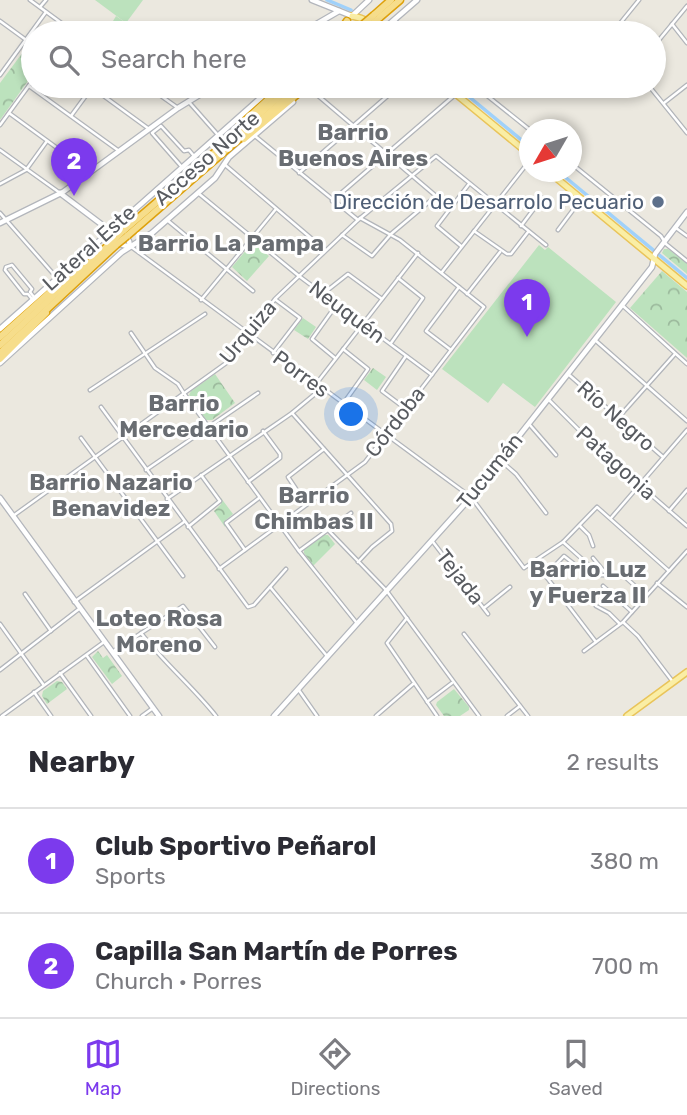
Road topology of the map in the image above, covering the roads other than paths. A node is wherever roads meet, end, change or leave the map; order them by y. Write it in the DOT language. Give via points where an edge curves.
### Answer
graph roads {
  1 [pos="30,0"];
  2 [pos="46,0"];
  3 [pos="312,0"];
  4 [pos="369,0"];
  5 [pos="391,0"];
  6 [pos="400,0"];
  7 [pos="417,0"];
  8 [pos="639,0"];
  9 [pos="687,6"];
  10 [pos="40,7"];
  11 [pos="339,11"];
  12 [pos="46,12"];
  13 [pos="376,16"];
  14 [pos="349,19"];
  15 [pos="394,20"];
  16 [pos="0,21"];
  17 [pos="39,21"];
  18 [pos="58,21"];
  19 [pos="322,21"];
  20 [pos="347,21"];
  21 [pos="353,21"];
  22 [pos="371,21"];
  23 [pos="622,21"];
  24 [pos="672,24"];
  25 [pos="666,31"];
  26 [pos="21,36"];
  27 [pos="687,43"];
  28 [pos="21,45"];
  29 [pos="0,75"];
  30 [pos="687,85"];
  31 [pos="21,97"];
  32 [pos="46,98"];
  33 [pos="84,98"];
  34 [pos="108,98"];
  35 [pos="164,98"];
  36 [pos="194,98"];
  37 [pos="260,98"];
  38 [pos="269,98"];
  39 [pos="278,98"];
  40 [pos="286,98"];
  41 [pos="294,98"];
  42 [pos="296,98"];
  43 [pos="323,98"];
  44 [pos="385,98"];
  45 [pos="451,98"];
  46 [pos="461,98"];
  47 [pos="490,98"];
  48 [pos="660,98"];
  49 [pos="188,102"];
  50 [pos="664,103"];
  51 [pos="178,108"];
  52 [pos="9,113"];
  53 [pos="71,116"];
  54 [pos="519,121"];
  55 [pos="0,125"];
  56 [pos="354,125"];
  57 [pos="149,128"];
  58 [pos="687,133"];
  59 [pos="218,135"];
  60 [pos="254,135"];
  61 [pos="47,141"];
  62 [pos="220,147"];
  63 [pos="519,148"];
  64 [pos="0,150"];
  65 [pos="119,151"];
  66 [pos="388,153"];
  67 [pos="194,156"];
  68 [pos="209,164"];
  69 [pos="224,164"];
  70 [pos="182,167"];
  71 [pos="27,169"];
  72 [pos="90,172"];
  73 [pos="519,172"];
  74 [pos="582,172"];
  75 [pos="299,173"];
  76 [pos="413,175"];
  77 [pos="562,182"];
  78 [pos="0,184"];
  79 [pos="469,184"];
  80 [pos="60,193"];
  81 [pos="198,193"];
  82 [pos="542,198"];
  83 [pos="582,198"];
  84 [pos="332,201"];
  85 [pos="494,205"];
  86 [pos="276,209"];
  87 [pos="687,212"];
  88 [pos="0,214"];
  89 [pos="359,219"];
  90 [pos="167,220"];
  91 [pos="3,221"];
  92 [pos="521,226"];
  93 [pos="674,226"];
  94 [pos="109,230"];
  95 [pos="558,230"];
  96 [pos="474,231"];
  97 [pos="528,232"];
  98 [pos="125,234"];
  99 [pos="342,235"];
  100 [pos="390,235"];
  101 [pos="687,236"];
  102 [pos="252,238"];
  103 [pos="664,241"];
  104 [pos="114,244"];
  105 [pos="545,245"];
  106 [pos="130,246"];
  107 [pos="461,247"];
  108 [pos="326,250"];
  109 [pos="501,251"];
  110 [pos="418,253"];
  111 [pos="655,254"];
  112 [pos="92,260"];
  113 [pos="687,261"];
  114 [pos="226,269"];
  115 [pos="442,272"];
  116 [pos="82,276"];
  117 [pos="299,276"];
  118 [pos="57,278"];
  119 [pos="398,278"];
  120 [pos="687,286"];
  121 [pos="459,287"];
  122 [pos="253,291"];
  123 [pos="467,293"];
  124 [pos="324,294"];
  125 [pos="33,298"];
  126 [pos="275,299"];
  127 [pos="382,299"];
  128 [pos="201,300"];
  129 [pos="337,304"];
  130 [pos="622,306"];
  131 [pos="205,314"];
  132 [pos="363,323"];
  133 [pos="0,329"];
  134 [pos="131,333"];
  135 [pos="247,334"];
  136 [pos="0,337"];
  137 [pos="595,340"];
  138 [pos="390,344"];
  139 [pos="0,345"];
  140 [pos="343,349"];
  141 [pos="452,350"];
  142 [pos="0,353"];
  143 [pos="273,353"];
  144 [pos="145,354"];
  145 [pos="675,354"];
  146 [pos="406,356"];
  147 [pos="336,358"];
  148 [pos="0,361"];
  149 [pos="687,364"];
  150 [pos="568,374"];
  151 [pos="432,375"];
  152 [pos="316,384"];
  153 [pos="647,386"];
  154 [pos="321,388"];
  155 [pos="90,390"];
  156 [pos="183,392"];
  157 [pos="258,393"];
  158 [pos="548,399"];
  159 [pos="343,404"];
  160 [pos="101,407"];
  161 [pos="406,409"];
  162 [pos="292,413"];
  163 [pos="618,418"];
  164 [pos="687,421"];
  165 [pos="528,424"];
  166 [pos="208,426"];
  167 [pos="687,430"];
  168 [pos="263,431"];
  169 [pos="121,436"];
  170 [pos="386,436"];
  171 [pos="81,438"];
  172 [pos="324,449"];
  173 [pos="229,455"];
  174 [pos="556,455"];
  175 [pos="94,457"];
  176 [pos="663,457"];
  177 [pos="500,460"];
  178 [pos="146,470"];
  179 [pos="201,474"];
  180 [pos="347,475"];
  181 [pos="248,482"];
  182 [pos="639,485"];
  183 [pos="687,490"];
  184 [pos="471,497"];
  185 [pos="0,498"];
  186 [pos="260,498"];
  187 [pos="167,499"];
  188 [pos="306,504"];
  189 [pos="669,510"];
  190 [pos="351,513"];
  191 [pos="546,513"];
  192 [pos="13,516"];
  193 [pos="611,518"];
  194 [pos="184,522"];
  195 [pos="279,524"];
  196 [pos="580,526"];
  197 [pos="687,526"];
  198 [pos="188,527"];
  199 [pos="327,529"];
  200 [pos="432,540"];
  201 [pos="158,542"];
  202 [pos="563,542"];
  203 [pos="593,546"];
  204 [pos="245,550"];
  205 [pos="299,551"];
  206 [pos="687,551"];
  207 [pos="593,558"];
  208 [pos="358,562"];
  209 [pos="535,562"];
  210 [pos="219,569"];
  211 [pos="286,569"];
  212 [pos="669,571"];
  213 [pos="588,575"];
  214 [pos="183,576"];
  215 [pos="545,576"];
  216 [pos="608,576"];
  217 [pos="657,583"];
  218 [pos="603,586"];
  219 [pos="270,587"];
  220 [pos="510,587"];
  221 [pos="386,590"];
  222 [pos="24,594"];
  223 [pos="646,596"];
  224 [pos="74,602"];
  225 [pos="596,606"];
  226 [pos="687,607"];
  227 [pos="484,608"];
  228 [pos="79,609"];
  229 [pos="632,612"];
  230 [pos="488,614"];
  231 [pos="407,618"];
  232 [pos="623,622"];
  233 [pos="356,623"];
  234 [pos="0,624"];
  235 [pos="618,624"];
  236 [pos="51,631"];
  237 [pos="141,634"];
  238 [pos="464,634"];
  239 [pos="104,642"];
  240 [pos="596,642"];
  241 [pos="215,647"];
  242 [pos="584,651"];
  243 [pos="112,652"];
  244 [pos="21,654"];
  245 [pos="86,655"];
  246 [pos="327,656"];
  247 [pos="0,670"];
  248 [pos="687,672"];
  249 [pos="60,673"];
  250 [pos="453,682"];
  251 [pos="673,682"];
  252 [pos="413,684"];
  253 [pos="44,685"];
  254 [pos="298,689"];
  255 [pos="34,692"];
  256 [pos="427,702"];
  257 [pos="520,706"];
  258 [pos="153,708"];
  259 [pos="8,711"];
  260 [pos="475,711"];
  261 [pos="2,716"];
  262 [pos="12,716"];
  263 [pos="51,716"];
  264 [pos="91,716"];
  265 [pos="130,716"];
  266 [pos="142,716"];
  267 [pos="159,716"];
  268 [pos="216,716"];
  269 [pos="274,716"];
  270 [pos="317,716"];
  271 [pos="376,716"];
  272 [pos="437,716"];
  273 [pos="468,716"];
  274 [pos="479,716"];
  275 [pos="507,716"];
  276 [pos="528,716"];
  277 [pos="628,716"];
  1 -- 10 [label="street"];
  2 -- 10 [label="street"];
  3 -- 11 [label="street"];
  4 -- 14 [label="street"];
  5 -- 13 [label="highway"];
  6 -- 13 [label="highway"];
  7 -- 15 [label="street"];
  8 -- 23 [label="street"];
  9 -- 24 [label="street"];
  10 -- 12 [label="street"];
  11 -- 14 [label="street"];
  11 -- 19 [label="street"];
  12 -- 17 [label="street"];
  12 -- 18 [label="street"];
  13 -- 22 [label="highway, bridge"];
  14 -- 20 [label="street"];
  14 -- 21 [label="main road"];
  16 -- 26 [label="street"];
  24 -- 25 [label="street"];
  24 -- 27 [label="street"];
  28 -- 29 [label="street"];
  30 -- 50 [label="street"];
  31 -- 52 [label="street"];
  32 -- 53 [label="street"];
  33 -- 53 [label="street"];
  34 -- 57 [label="street"];
  35 -- 51 [label="street"];
  36 -- 49 [label="street"];
  37 -- 59 [label="street, Lateral Este"];
  38 -- 62 [label="highway"];
  39 -- 62 [label="highway, Acceso Norte"];
  40 -- 68 [label="highway, Acceso Norte"];
  41 -- 68 [label="highway"];
  42 -- 60 [label="street"];
  43 -- 56 [label="street"];
  44 -- 56 [label="street"];
  45 -- 66 [label="street"];
  46 -- 63 [label="main road"];
  47 -- 54 [label="street"];
  48 -- 50 [label="street"];
  49 -- 51 [label="street"];
  49 -- 59 [label="street"];
  50 -- 58 [label="street"];
  51 -- 57 [label="street"];
  52 -- 55 [label="street"];
  52 -- 61 [label="street"];
  53 -- 65 [label="street"];
  56 -- 66 [label="street"];
  56 -- 75 [label="street"];
  57 -- 65 [label="street"];
  59 -- 67 [label="street, Lateral Este"];
  60 -- 69 [label="street"];
  60 -- 75 [label="street"];
  61 -- 71 [label="street"];
  61 -- 72 [label="street"];
  62 -- 98 [label="highway, Acceso Norte"];
  64 -- 71 [label="street, Porres"];
  65 -- 72 [label="street"];
  66 -- 76 [label="street"];
  66 -- 84 [label="street"];
  67 -- 70 [label="street, Lateral Este"];
  67 -- 70 [label="street" via="161,126 152,134"];
  68 -- 98 [label="highway, Acceso Norte"];
  69 -- 81 [label="street"];
  69 -- 86 [label="street"];
  70 -- 94 [label="street, Lateral Este"];
  71 -- 78 [label="street"];
  71 -- 80 [label="street, Porres"];
  72 -- 80 [label="street"];
  73 -- 85 [label="street"];
  74 -- 103 [label="street"];
  75 -- 84 [label="street"];
  76 -- 79 [label="street, Urquiza" via="436,156"];
  76 -- 89 [label="street, Urquiza"];
  76 -- 100 [label="street" via="436,196"];
  77 -- 83 [label="main road"];
  79 -- 85 [label="street"];
  79 -- 107 [label="street" via="437,226"];
  80 -- 91 [label="street"];
  80 -- 94 [label="street, Porres"];
  81 -- 90 [label="street"];
  81 -- 102 [label="street, Neuquén"];
  82 -- 92 [label="street"];
  83 -- 95 [label="street"];
  83 -- 111 [label="main road"];
  84 -- 89 [label="street"];
  85 -- 92 [label="street"];
  85 -- 96 [label="street"];
  86 -- 102 [label="street"];
  86 -- 108 [label="street"];
  87 -- 93 [label="street, Tucumán"];
  88 -- 91 [label="street"];
  89 -- 99 [label="street, Urquiza"];
  89 -- 100 [label="street"];
  90 -- 106 [label="street"];
  90 -- 114 [label="street"];
  91 -- 118 [label="street"];
  92 -- 97 [label="street"];
  93 -- 101 [label="street"];
  93 -- 103 [label="street, Tucumán"];
  94 -- 106 [label="street, Porres" via="123,246"];
  94 -- 118 [label="street, Lateral Este"];
  96 -- 107 [label="street"];
  96 -- 109 [label="street"];
  97 -- 105 [label="street"];
  97 -- 109 [label="street" via="511,254"];
  98 -- 104 [label="highway, Acceso Norte, bridge"];
  99 -- 100 [label="street" via="372,256"];
  99 -- 108 [label="street, Urquiza"];
  100 -- 110 [label="street"];
  102 -- 114 [label="street"];
  102 -- 117 [label="street, Neuquén"];
  103 -- 111 [label="street, Tucumán"];
  103 -- 113 [label="street"];
  104 -- 112 [label="highway, Acceso Norte"];
  104 -- 116 [label="highway, Acceso Norte"];
  106 -- 128 [label="street, Porres"];
  106 -- 148 [label="street"];
  107 -- 115 [label="street"];
  108 -- 117 [label="street, Urquiza"];
  109 -- 123 [label="street"];
  110 -- 115 [label="street"];
  110 -- 119 [label="street"];
  111 -- 120 [label="main road"];
  111 -- 130 [label="street, Tucumán" via="652,267"];
  112 -- 136 [label="highway"];
  112 -- 139 [label="highway, Acceso Norte"];
  114 -- 122 [label="street"];
  114 -- 128 [label="street"];
  115 -- 121 [label="street"];
  116 -- 142 [label="highway, Acceso Norte"];
  116 -- 148 [label="highway"];
  117 -- 124 [label="street, Neuquén"];
  117 -- 126 [label="street, Urquiza"];
  118 -- 125 [label="street, Lateral Este"];
  119 -- 127 [label="street"];
  119 -- 138 [label="street" via="423,298"];
  121 -- 123 [label="street"];
  121 -- 141 [label="street" via="426,331"];
  123 -- 141 [label="street, Córdoba" via="484,307"];
  124 -- 127 [label="street" via="348,274"];
  124 -- 129 [label="street, Neuquén"];
  125 -- 125 [label="street" via="32,289 12,265 6,267 24,294"];
  125 -- 133 [label="street, Lateral Este"];
  126 -- 135 [label="street, Urquiza"];
  126 -- 143 [label="street" via="300,318"];
  127 -- 132 [label="street"];
  128 -- 135 [label="street, Porres"];
  129 -- 132 [label="street, Neuquén"];
  129 -- 147 [label="street" via="312,340"];
  130 -- 137 [label="street, Tucumán"];
  130 -- 145 [label="street"];
  131 -- 144 [label="street"];
  132 -- 138 [label="street, Neuquén"];
  132 -- 140 [label="street"];
  134 -- 144 [label="street"];
  135 -- 143 [label="street, Porres"];
  135 -- 156 [label="street, Urquiza" via="229,361"];
  137 -- 150 [label="street, Tucumán"];
  137 -- 153 [label="street"];
  138 -- 146 [label="street, Neuquén"];
  140 -- 147 [label="street"];
  140 -- 159 [label="street" via="368,369"];
  141 -- 151 [label="street, Córdoba"];
  143 -- 152 [label="street, Porres"];
  144 -- 155 [label="street"];
  144 -- 156 [label="street"];
  145 -- 149 [label="street"];
  145 -- 153 [label="street"];
  146 -- 151 [label="street, Neuquén"];
  146 -- 161 [label="street" via="382,391"];
  147 -- 152 [label="street"];
  150 -- 158 [label="street, Tucumán"];
  150 -- 163 [label="street, Río Negro"];
  151 -- 161 [label="street, Córdoba"];
  152 -- 154 [label="street, Porres"];
  153 -- 163 [label="street"];
  153 -- 164 [label="street"];
  154 -- 159 [label="street, Porres"];
  154 -- 162 [label="street"];
  156 -- 166 [label="street"];
  156 -- 169 [label="street, Urquiza"];
  157 -- 166 [label="street"];
  158 -- 165 [label="street, Tucumán"];
  158 -- 182 [label="street, Patagonia"];
  159 -- 170 [label="street, Porres"];
  160 -- 169 [label="street"];
  161 -- 170 [label="street, Córdoba"];
  162 -- 168 [label="street"];
  162 -- 172 [label="street"];
  163 -- 176 [label="street, Río Negro"];
  165 -- 174 [label="street"];
  165 -- 177 [label="street, Tucumán"];
  166 -- 173 [label="street"];
  166 -- 178 [label="street"];
  167 -- 176 [label="street"];
  168 -- 173 [label="street"];
  168 -- 181 [label="street" via="280,458"];
  169 -- 175 [label="street, Urquiza"];
  169 -- 178 [label="street"];
  170 -- 180 [label="street, Córdoba" via="365,462"];
  170 -- 184 [label="street, Porres"];
  171 -- 175 [label="street"];
  172 -- 180 [label="street"];
  172 -- 188 [label="street" via="288,477"];
  173 -- 179 [label="street"];
  173 -- 181 [label="street"];
  175 -- 192 [label="street, Urquiza"];
  175 -- 201 [label="street"];
  176 -- 182 [label="street"];
  177 -- 184 [label="street, Tucumán"];
  177 -- 191 [label="street"];
  178 -- 187 [label="street"];
  179 -- 187 [label="street"];
  179 -- 198 [label="street" via="220,501"];
  180 -- 188 [label="street, Córdoba"];
  180 -- 208 [label="street" via="392,527"];
  181 -- 186 [label="street"];
  182 -- 189 [label="street, Patagonia"];
  182 -- 193 [label="street"];
  183 -- 189 [label="street"];
  184 -- 200 [label="street, Tucumán"];
  184 -- 209 [label="street, Porres" via="524,568"];
  185 -- 192 [label="street"];
  186 -- 195 [label="street"];
  186 -- 204 [label="street" via="226,523"];
  187 -- 194 [label="street"];
  188 -- 195 [label="street, Córdoba"];
  189 -- 197 [label="street, Patagonia"];
  190 -- 199 [label="street"];
  192 -- 224 [label="street"];
  193 -- 196 [label="street" via="597,507"];
  193 -- 212 [label="street"];
  194 -- 198 [label="street"];
  194 -- 201 [label="street"];
  195 -- 204 [label="street, Córdoba"];
  195 -- 205 [label="street"];
  196 -- 202 [label="street"];
  196 -- 203 [label="street"];
  198 -- 210 [label="street"];
  199 -- 205 [label="street"];
  199 -- 208 [label="street"];
  200 -- 221 [label="street, Tucumán"];
  200 -- 227 [label="street, Tejada"];
  201 -- 214 [label="street"];
  201 -- 224 [label="street"];
  202 -- 209 [label="street"];
  202 -- 216 [label="street" via="596,572"];
  204 -- 210 [label="street, Córdoba"];
  205 -- 233 [label="street"];
  206 -- 212 [label="street"];
  207 -- 216 [label="street"];
  208 -- 221 [label="street"];
  209 -- 215 [label="street"];
  210 -- 219 [label="street" via="250,608"];
  211 -- 219 [label="street"];
  212 -- 217 [label="street"];
  213 -- 215 [label="street" via="564,556"];
  215 -- 240 [label="street"];
  216 -- 223 [label="street" via="624,576"];
  217 -- 223 [label="street"];
  217 -- 226 [label="street"];
  218 -- 229 [label="street"];
  219 -- 246 [label="street"];
  220 -- 227 [label="street"];
  221 -- 231 [label="street"];
  221 -- 233 [label="street, Tucumán"];
  222 -- 236 [label="street"];
  223 -- 229 [label="street"];
  224 -- 228 [label="street"];
  225 -- 235 [label="street"];
  227 -- 230 [label="street, Tejada"];
  228 -- 236 [label="street"];
  228 -- 239 [label="street"];
  229 -- 232 [label="street"];
  231 -- 250 [label="street"];
  231 -- 252 [label="street" via="387,643"];
  232 -- 235 [label="street"];
  232 -- 251 [label="street"];
  233 -- 246 [label="street, Tucumán"];
  234 -- 244 [label="street"];
  235 -- 240 [label="street"];
  236 -- 244 [label="street"];
  237 -- 241 [label="street" via="183,606"];
  237 -- 243 [label="street"];
  237 -- 268 [label="street"];
  238 -- 257 [label="street"];
  239 -- 243 [label="street"];
  239 -- 245 [label="street"];
  240 -- 242 [label="street"];
  243 -- 258 [label="street"];
  244 -- 247 [label="street"];
  244 -- 253 [label="street"];
  245 -- 249 [label="street"];
  245 -- 265 [label="street"];
  246 -- 254 [label="street, Tucumán"];
  248 -- 251 [label="main road"];
  249 -- 253 [label="street"];
  249 -- 264 [label="street"];
  250 -- 256 [label="street"];
  250 -- 260 [label="street"];
  251 -- 277 [label="main road"];
  252 -- 256 [label="street"];
  252 -- 271 [label="street"];
  253 -- 255 [label="street"];
  254 -- 269 [label="street, Tucumán"];
  254 -- 270 [label="street"];
  255 -- 259 [label="street"];
  255 -- 263 [label="street"];
  256 -- 272 [label="street"];
  257 -- 275 [label="street"];
  257 -- 276 [label="street"];
  258 -- 266 [label="street"];
  258 -- 267 [label="street"];
  259 -- 261 [label="street"];
  259 -- 262 [label="street"];
  260 -- 273 [label="street"];
  260 -- 274 [label="street"];
}
